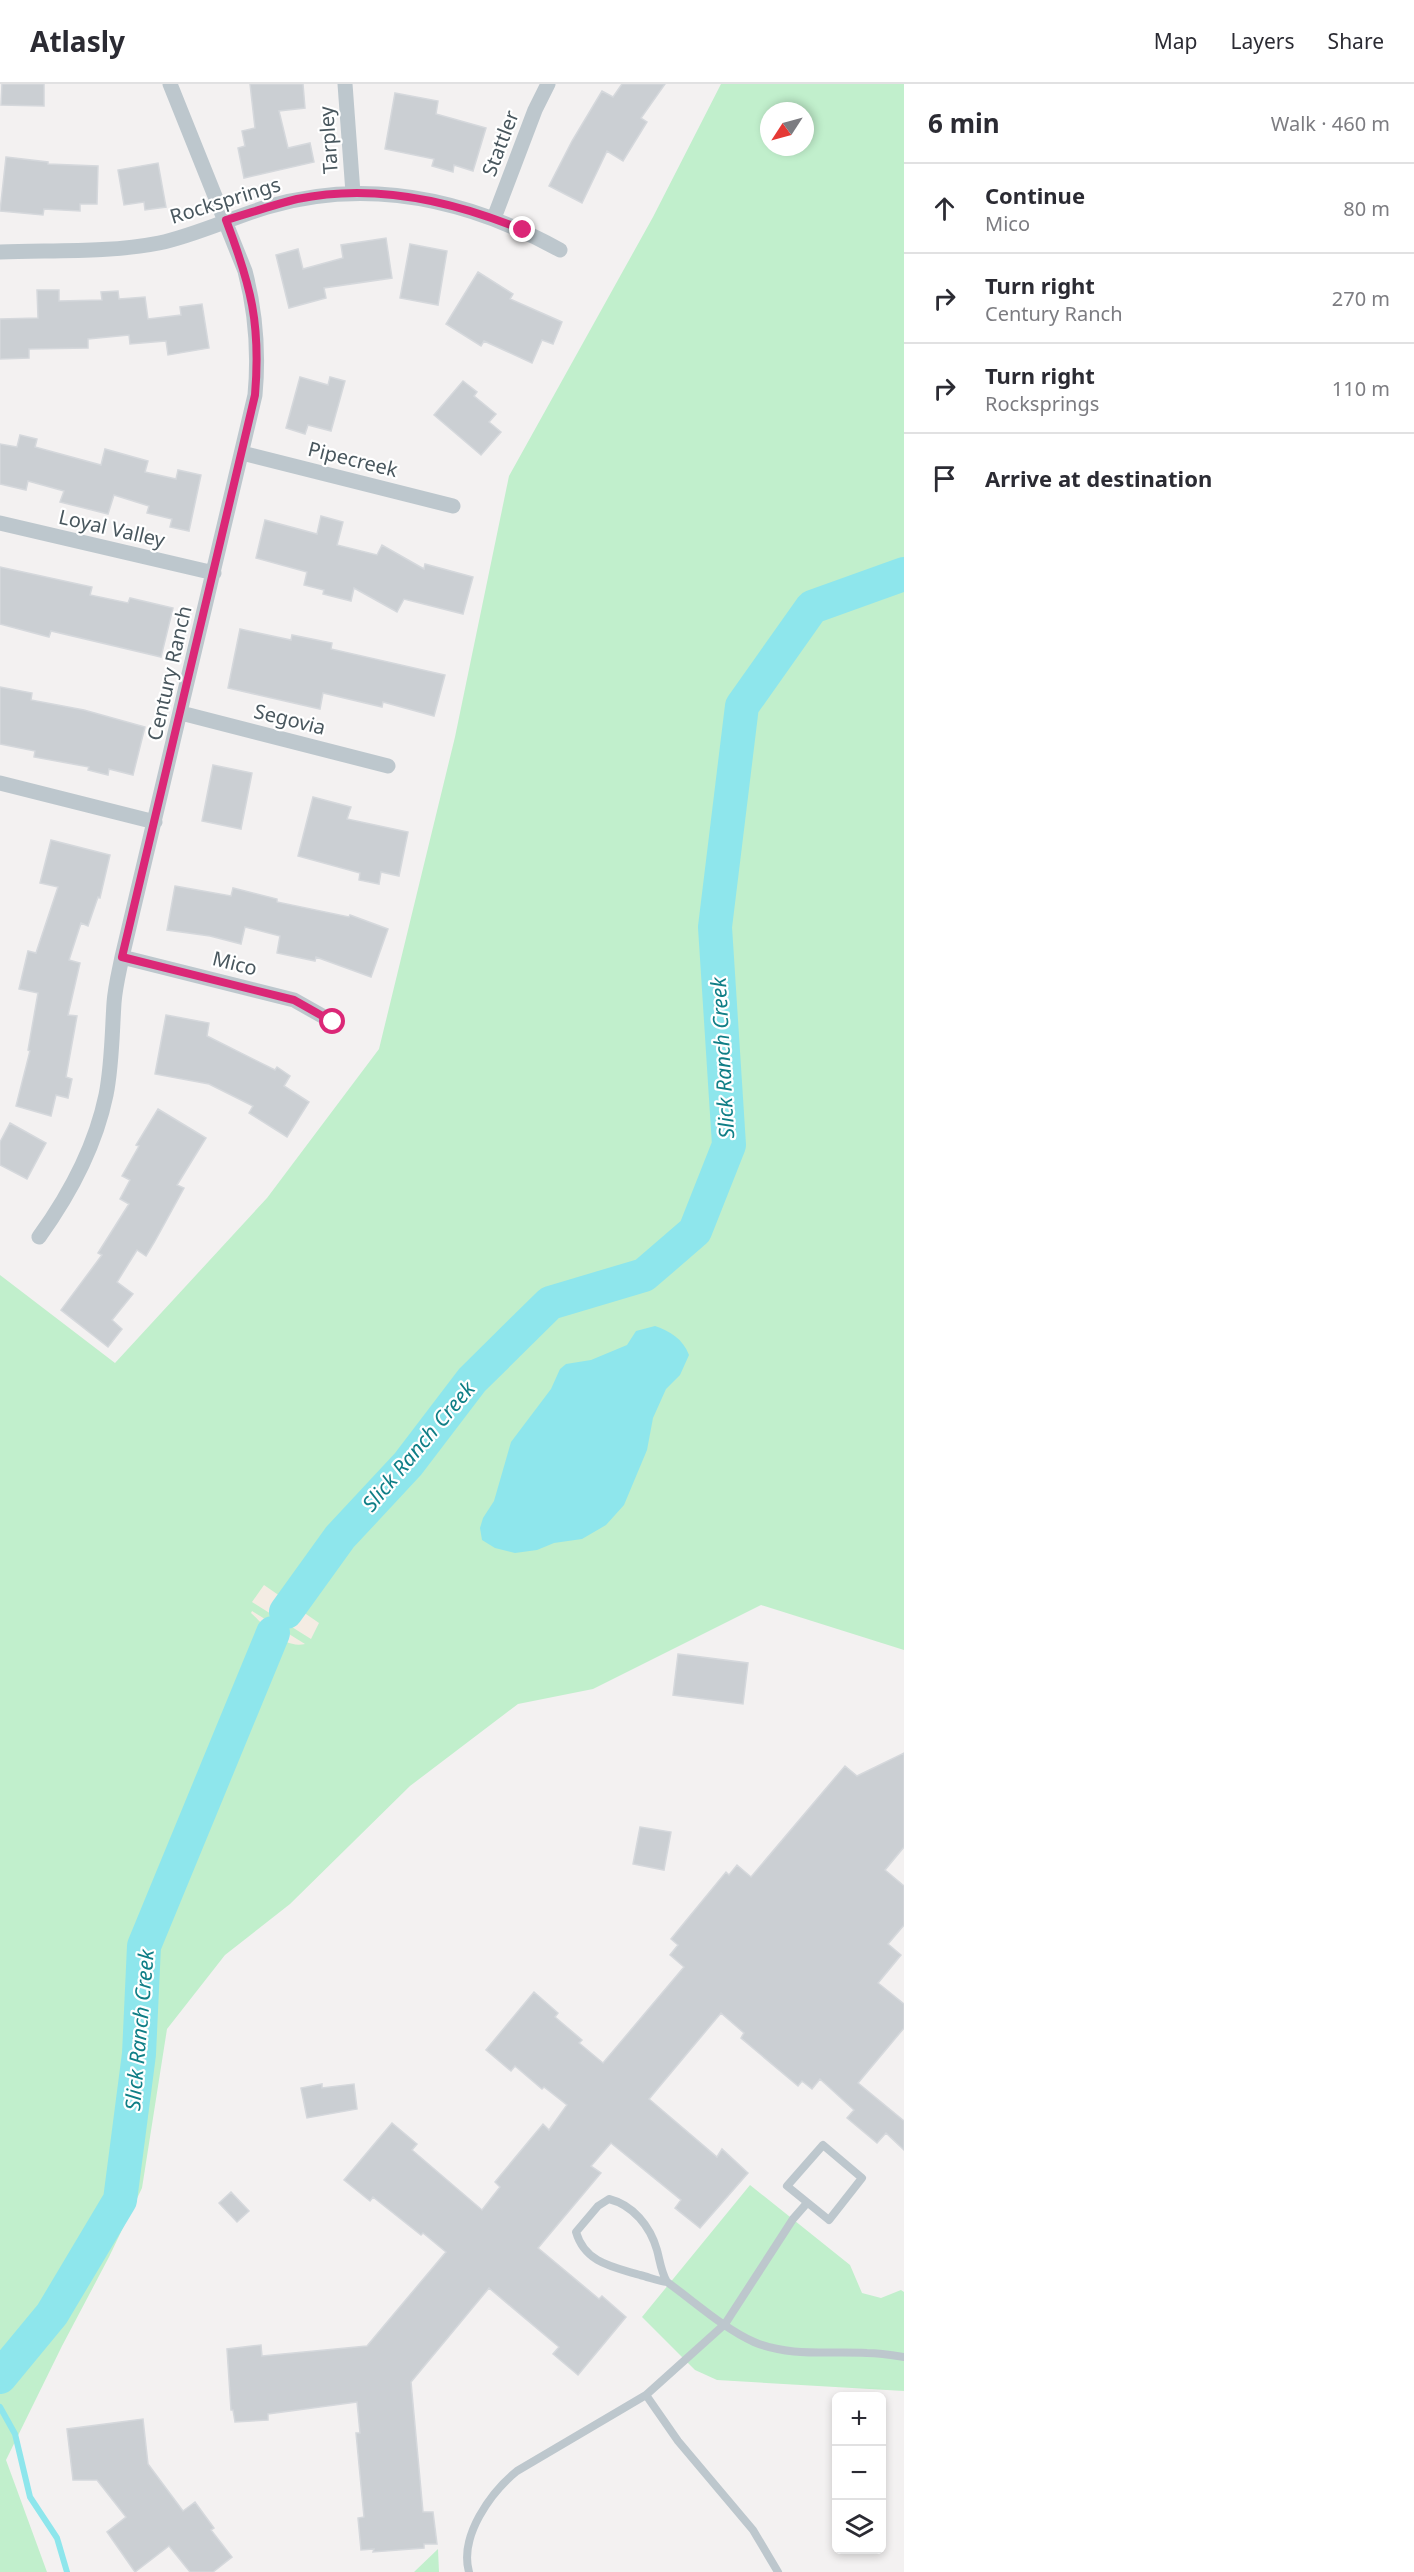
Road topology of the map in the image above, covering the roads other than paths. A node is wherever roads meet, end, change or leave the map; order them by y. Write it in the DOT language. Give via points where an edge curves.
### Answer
graph roads {
  1 [pos="170,84"];
  2 [pos="184,84"];
  3 [pos="345,84"];
  4 [pos="548,84"];
  5 [pos="182,113"];
  6 [pos="353,193"];
  7 [pos="494,218"];
  8 [pos="226,220"];
  9 [pos="560,250"];
  10 [pos="0,252"];
  11 [pos="242,453"];
  12 [pos="453,506"];
  13 [pos="0,523"];
  14 [pos="214,573"];
  15 [pos="181,713"];
  16 [pos="388,766"];
  17 [pos="0,783"];
  18 [pos="155,822"];
  19 [pos="122,957"];
  20 [pos="333,1022"];
  21 [pos="39,1237"];
  22 [pos="807,2203"];
  23 [pos="667,2282"];
  24 [pos="725,2324"];
  25 [pos="904,2357"];
  26 [pos="646,2395"];
  27 [pos="469,2572"];
  28 [pos="778,2572"];
  1 -- 5 [label="street, Century Ranch"];
  2 -- 5 [label="street, Century Ranch"];
  3 -- 6 [label="street, Tarpley"];
  4 -- 7 [label="street, Stattler"];
  5 -- 8 [label="street, Century Ranch"];
  6 -- 7 [label="street, Rocksprings" via="416,197"];
  6 -- 8 [label="street, Rocksprings" via="300,199"];
  7 -- 9 [label="street, Rocksprings"];
  8 -- 10 [label="street, Rocksprings" via="189,234 128,248"];
  8 -- 11 [label="street, Century Ranch" via="245,271 257,333 255,395"];
  11 -- 12 [label="street, Pipecreek"];
  11 -- 14 [label="street, Century Ranch"];
  13 -- 14 [label="street, Loyal Valley"];
  14 -- 15 [label="street, Century Ranch"];
  15 -- 16 [label="street, Segovia"];
  15 -- 18 [label="street, Century Ranch"];
  17 -- 18 [label="street"];
  18 -- 19 [label="street, Century Ranch"];
  19 -- 20 [label="street, Mico" via="294,1000"];
  19 -- 21 [label="street, Century Ranch" via="114,1000 106,1096 91,1146 58,1210"];
  22 -- 22 [label="lane" via="828,2220 862,2178 823,2145 787,2186"];
  22 -- 24 [label="lane" via="793,2218"];
  23 -- 23 [label="lane" via="642,2219 621,2202 609,2199 576,2232 580,2244 594,2259"];
  23 -- 24 [label="lane"];
  24 -- 25 [label="lane" via="776,2349"];
  24 -- 26 [label="lane"];
  26 -- 27 [label="lane" via="501,2484 476,2524 468,2550"];
  26 -- 28 [label="lane" via="678,2441 753,2530"];
}
